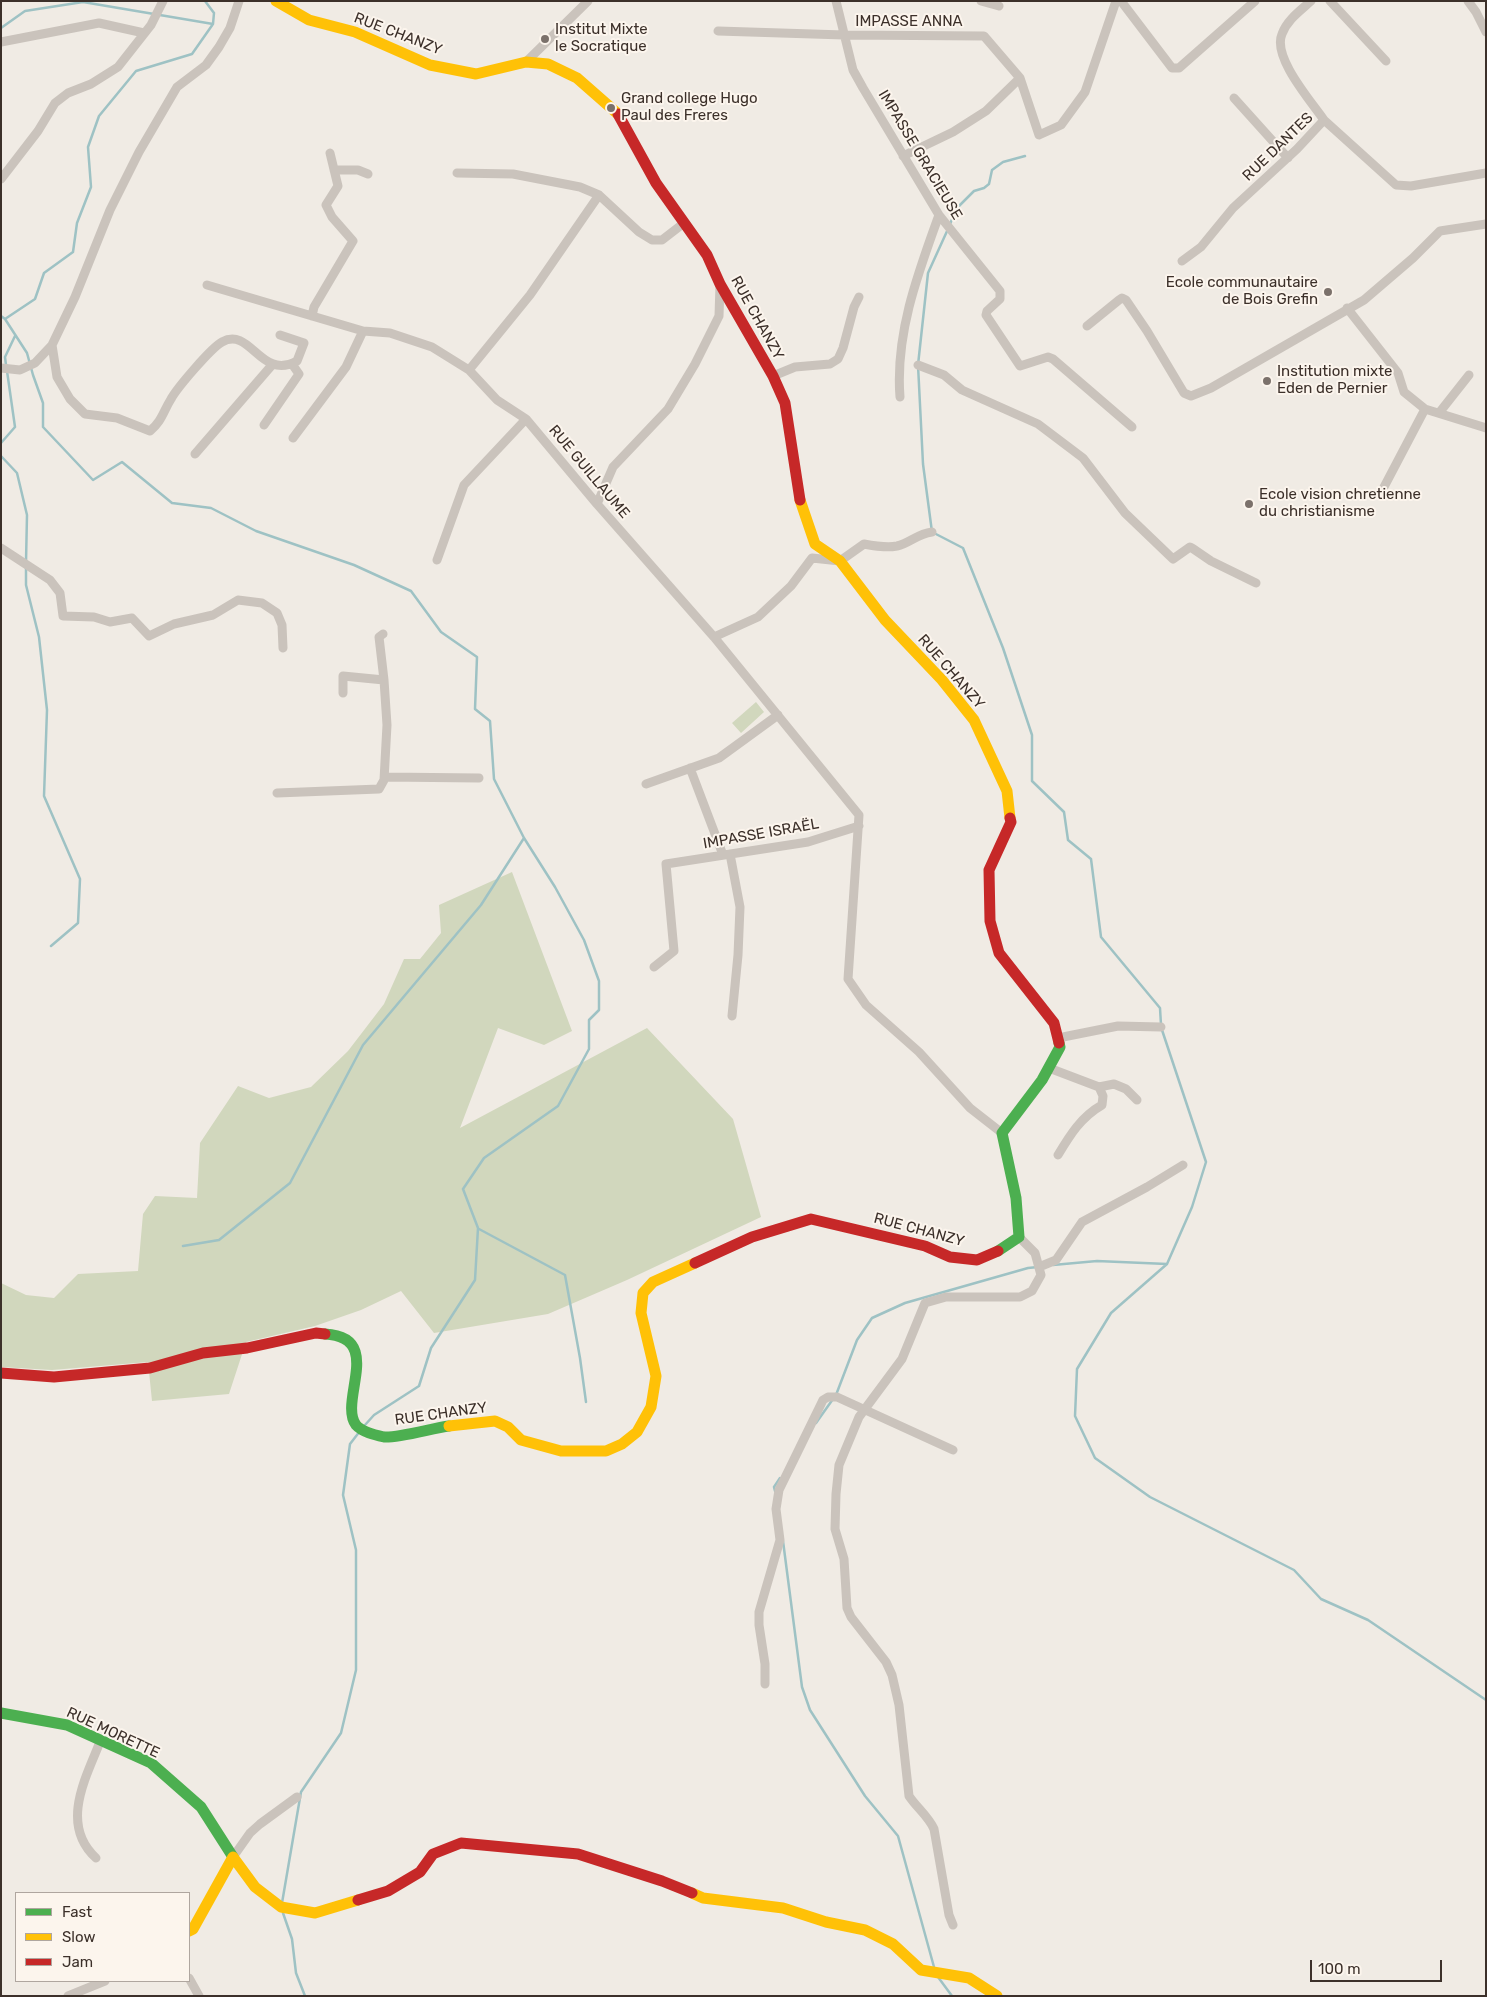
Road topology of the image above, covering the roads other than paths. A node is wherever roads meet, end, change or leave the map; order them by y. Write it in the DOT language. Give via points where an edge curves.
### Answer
graph roads {
  1 [pos="163,1"];
  2 [pos="239,1"];
  3 [pos="276,1"];
  4 [pos="588,1"];
  5 [pos="836,1"];
  6 [pos="981,1"];
  7 [pos="1255,1"];
  8 [pos="1310,1"];
  9 [pos="1330,1"];
  10 [pos="1468,1"];
  11 [pos="1117,2"];
  12 [pos="999,6"];
  13 [pos="1485,28"];
  14 [pos="718,31"];
  15 [pos="144,33"];
  16 [pos="844,35"];
  17 [pos="1,42"];
  18 [pos="1386,61"];
  19 [pos="526,62"];
  20 [pos="1020,78"];
  21 [pos="1234,98"];
  22 [pos="1324,120"];
  23 [pos="330,153"];
  24 [pos="903,156"];
  25 [pos="1288,158"];
  26 [pos="334,170"];
  27 [pos="457,173"];
  28 [pos="1486,173"];
  29 [pos="368,174"];
  30 [pos="1,179"];
  31 [pos="599,195"];
  32 [pos="938,215"];
  33 [pos="684,223"];
  34 [pos="1486,224"];
  35 [pos="1182,261"];
  36 [pos="720,284"];
  37 [pos="206,285"];
  38 [pos="860,297"];
  39 [pos="1347,308"];
  40 [pos="312,316"];
  41 [pos="1087,326"];
  42 [pos="363,331"];
  43 [pos="280,334"];
  44 [pos="52,345"];
  45 [pos="292,364"];
  46 [pos="918,364"];
  47 [pos="272,365"];
  48 [pos="1,368"];
  49 [pos="469,370"];
  50 [pos="1469,375"];
  51 [pos="773,376"];
  52 [pos="900,396"];
  53 [pos="1425,409"];
  54 [pos="1438,413"];
  55 [pos="526,419"];
  56 [pos="264,425"];
  57 [pos="1132,427"];
  58 [pos="1486,428"];
  59 [pos="293,438"];
  60 [pos="195,454"];
  61 [pos="1384,486"];
  62 [pos="597,504"];
  63 [pos="932,532"];
  64 [pos="1,548"];
  65 [pos="437,560"];
  66 [pos="840,561"];
  67 [pos="1256,584"];
  68 [pos="383,634"];
  69 [pos="714,637"];
  70 [pos="283,648"];
  71 [pos="384,680"];
  72 [pos="343,693"];
  73 [pos="778,715"];
  74 [pos="690,768"];
  75 [pos="385,777"];
  76 [pos="479,778"];
  77 [pos="646,784"];
  78 [pos="277,793"];
  79 [pos="859,826"];
  80 [pos="726,855"];
  81 [pos="654,968"];
  82 [pos="732,1016"];
  83 [pos="1161,1027"];
  84 [pos="1058,1038"];
  85 [pos="1049,1068"];
  86 [pos="1099,1086"];
  87 [pos="1137,1100"];
  88 [pos="1002,1133"];
  89 [pos="1058,1154"];
  90 [pos="1183,1165"];
  91 [pos="1018,1237"];
  92 [pos="1039,1267"];
  93 [pos="1,1373"];
  94 [pos="864,1410"];
  95 [pos="953,1450"];
  96 [pos="764,1684"];
  97 [pos="1,1713"];
  98 [pos="100,1742"];
  99 [pos="296,1797"];
  100 [pos="233,1857"];
  101 [pos="96,1858"];
  102 [pos="953,1925"];
  103 [pos="190,1930"];
  104 [pos="190,1980"];
  105 [pos="103,1982"];
  106 [pos="68,1996"];
  107 [pos="199,1996"];
  108 [pos="997,1996"];
  1 -- 15 [label="street"];
  2 -- 44 [label="street" via="230,28 219,47 206,64 176,88 138,152"];
  3 -- 19 [label="street, RUE CHANZY" via="309,20 355,32 430,65 476,74"];
  4 -- 19 [label="street"];
  5 -- 16 [label="street, IMPASSE GRACIEUSE"];
  6 -- 12 [label="street"];
  7 -- 11 [label="street" via="1179,68 1172,68"];
  8 -- 22 [label="street" via="1281,35 1281,52"];
  9 -- 18 [label="street"];
  10 -- 13 [label="street"];
  11 -- 20 [label="street, IMPASSE ANNA" via="1085,92 1060,125 1039,135"];
  14 -- 16 [label="street, IMPASSE ANNA"];
  15 -- 17 [label="street" via="99,23"];
  15 -- 30 [label="street" via="118,67 55,103"];
  16 -- 20 [label="street, IMPASSE ANNA" via="984,36"];
  16 -- 24 [label="street, IMPASSE GRACIEUSE" via="853,70"];
  19 -- 33 [label="street, RUE CHANZY" via="548,64 577,78 620,116 656,182"];
  20 -- 24 [label="street" via="986,111 953,132"];
  21 -- 25 [label="street"];
  22 -- 25 [label="street, RUE DANTES"];
  22 -- 28 [label="street, RUE DANTES" via="1396,185 1411,186"];
  23 -- 26 [label="street"];
  24 -- 32 [label="street, IMPASSE GRACIEUSE"];
  25 -- 35 [label="street, RUE DANTES" via="1233,208 1201,247"];
  26 -- 29 [label="street" via="358,170"];
  26 -- 40 [label="street" via="338,186 326,205 332,217 354,241 314,307"];
  27 -- 31 [label="street" via="512,174 580,187"];
  31 -- 33 [label="street" via="652,240 662,240"];
  31 -- 49 [label="street" via="530,295"];
  32 -- 52 [label="street" via="906,320 900,363"];
  32 -- 57 [label="street, IMPASSE GRACIEUSE" via="1000,291 1000,299 986,315 1020,366 1048,357 1053,359"];
  33 -- 36 [label="street, RUE CHANZY" via="707,255"];
  34 -- 39 [label="street" via="1440,231 1364,300"];
  36 -- 51 [label="street, RUE CHANZY"];
  36 -- 62 [label="street" via="719,316 695,364 668,409 613,468"];
  37 -- 40 [label="street, RUE GUILLAUME"];
  38 -- 51 [label="street" via="838,359 830,364 795,367"];
  39 -- 41 [label="street" via="1211,388 1191,396 1184,393 1126,300 1122,298"];
  39 -- 53 [label="street" via="1398,373 1404,392"];
  40 -- 42 [label="street, RUE GUILLAUME"];
  42 -- 49 [label="street, RUE GUILLAUME" via="390,333 422,343"];
  42 -- 59 [label="street" via="346,367"];
  43 -- 45 [label="street" via="304,343 297,362"];
  44 -- 47 [label="street" via="57,377 70,399 85,414 117,418 150,431 159,423 171,398 222,342 238,340"];
  44 -- 48 [label="street" via="35,363 20,370"];
  45 -- 47 [label="street"];
  45 -- 56 [label="street" via="299,374"];
  46 -- 67 [label="street" via="944,375 962,390 1038,424 1083,458 1125,512 1173,559 1190,547"];
  47 -- 60 [label="street"];
  49 -- 55 [label="street, RUE GUILLAUME" via="497,400"];
  50 -- 54 [label="street"];
  51 -- 66 [label="street, RUE CHANZY" via="785,403 801,505 814,544"];
  53 -- 54 [label="street"];
  53 -- 61 [label="street"];
  54 -- 58 [label="street"];
  55 -- 62 [label="street, RUE GUILLAUME"];
  55 -- 65 [label="street" via="464,485"];
  62 -- 69 [label="street, RUE GUILLAUME"];
  63 -- 66 [label="street" via="899,546 864,544"];
  64 -- 70 [label="street" via="50,580 60,593 64,616 94,616 110,622 132,618 149,636 174,624 213,615 238,600 262,603 277,613 282,625"];
  66 -- 69 [label="street" via="812,558 791,586 758,617"];
  66 -- 84 [label="street, RUE CHANZY" via="885,620 942,680 974,720 1006,791 1011,822 988,870 990,921 999,953 1054,1023"];
  68 -- 71 [label="street" via="379,637"];
  69 -- 73 [label="street, RUE GUILLAUME"];
  71 -- 72 [label="street" via="343,676"];
  71 -- 75 [label="street" via="387,725"];
  73 -- 74 [label="street" via="719,758"];
  73 -- 79 [label="street, RUE GUILLAUME" via="859,815"];
  74 -- 77 [label="street"];
  74 -- 80 [label="street"];
  75 -- 76 [label="street"];
  75 -- 78 [label="street" via="379,789"];
  79 -- 80 [label="street, IMPASSE ISRAËL" via="808,842"];
  79 -- 88 [label="street" via="848,979 866,1006 919,1052 970,1108"];
  80 -- 81 [label="street, IMPASSE ISRAËL" via="666,864 674,951"];
  80 -- 82 [label="street" via="740,907"];
  83 -- 84 [label="street" via="1118,1026"];
  84 -- 85 [label="street" via="1060,1047"];
  85 -- 86 [label="street"];
  85 -- 88 [label="street"];
  86 -- 87 [label="street" via="1114,1084"];
  86 -- 89 [label="street" via="1102,1105 1077,1125"];
  88 -- 91 [label="street" via="1015,1189"];
  90 -- 92 [label="street" via="1082,1222 1056,1260"];
  91 -- 92 [label="street" via="1035,1253"];
  91 -- 93 [label="street, RUE CHANZY" via="993,1254 977,1260 950,1257 925,1246 811,1220 752,1237 654,1282 643,1294 641,1313 656,1376 651,1407 637,1432 606,1451 561,1451 521,1440 508,1428 494,1422 399,1436 371,1434 357,1426 352,1416 357,1364 353,1347 345,1338 333,1334 316,1332 247,1348 203,1353 150,1368 54,1377"];
  92 -- 94 [label="street" via="1041,1275 1032,1291 1020,1297 946,1297 925,1303 902,1359"];
  94 -- 95 [label="street"];
  94 -- 96 [label="street" via="837,1397 826,1398 779,1490 776,1509 780,1540 759,1612"];
  94 -- 102 [label="street" via="839,1465 836,1494 835,1529 844,1559 847,1608 892,1675 900,1705 909,1796 934,1829"];
  97 -- 98 [label="street, RUE MORETTE" via="67,1725"];
  98 -- 100 [label="street, RUE MORETTE" via="151,1763 201,1807"];
  98 -- 101 [label="street" via="76,1809 82,1840"];
  99 -- 100 [label="street" via="250,1833"];
  100 -- 103 [label="street"];
  100 -- 108 [label="street, RUE MORETTE" via="255,1887 281,1906 315,1913 388,1891 420,1872 433,1854 461,1843 578,1854 703,1898 783,1908 865,1930 893,1944 921,1970 969,1978"];
  104 -- 107 [label="street"];
  105 -- 106 [label="street"];
}
